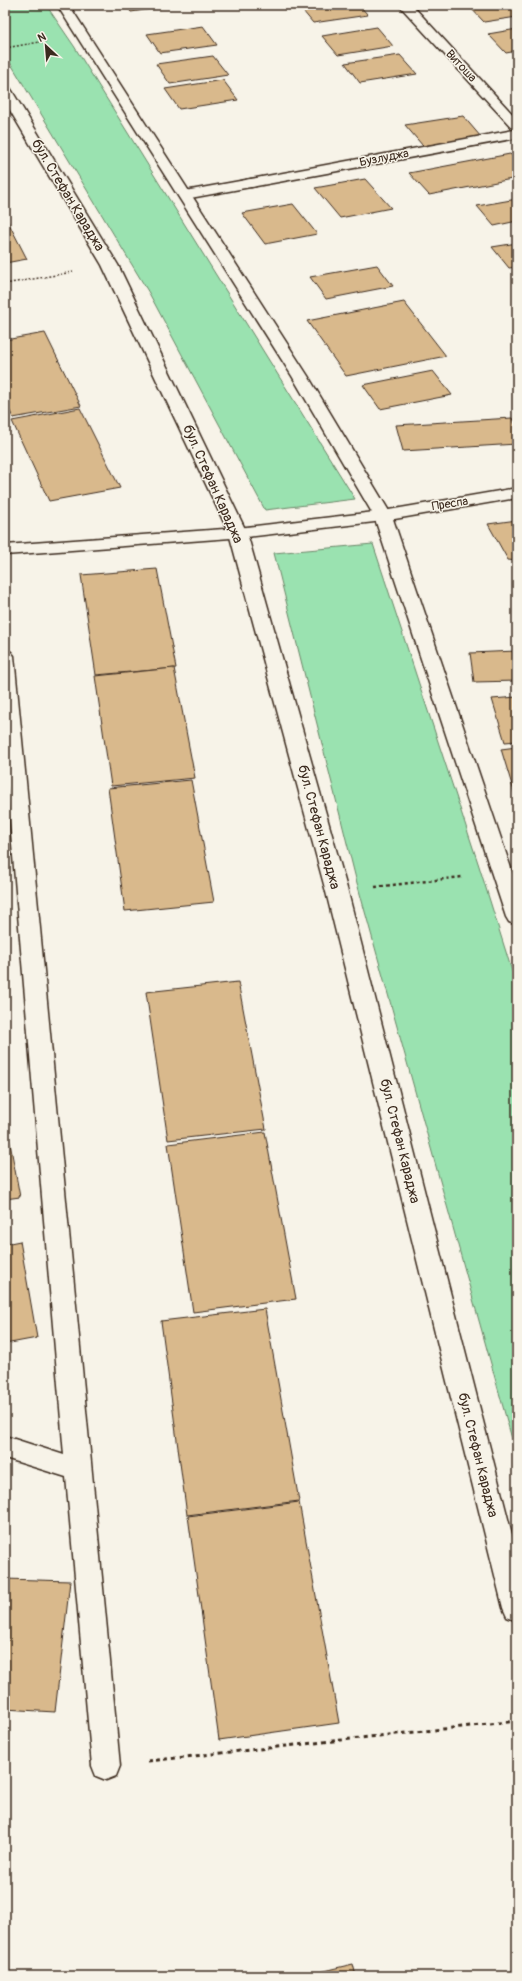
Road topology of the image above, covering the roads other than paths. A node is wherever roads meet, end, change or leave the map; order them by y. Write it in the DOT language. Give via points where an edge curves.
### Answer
graph roads {
  1 [pos="62,5"];
  2 [pos="405,5"];
  3 [pos="5,91"];
  4 [pos="517,127"];
  5 [pos="517,134"];
  6 [pos="185,195"];
  7 [pos="517,493"];
  8 [pos="382,516"];
  9 [pos="238,533"];
  10 [pos="5,550"];
  11 [pos="5,656"];
  12 [pos="517,917"];
  13 [pos="5,1447"];
  14 [pos="78,1470"];
  15 [pos="517,1608"];
  16 [pos="106,1766"];
  1 -- 6 [label="street"];
  2 -- 4 [label="street, Витоша"];
  3 -- 9 [label="street, бул. Стефан Караджа" via="110,265"];
  5 -- 6 [label="street, Бузлуджа"];
  6 -- 8 [label="street" via="300,376"];
  7 -- 8 [label="street, Преспа"];
  8 -- 9 [label="street, Преспа"];
  8 -- 12 [label="street"];
  9 -- 10 [label="street, Преспа"];
  9 -- 15 [label="street, бул. Стефан Караджа" via="337,892"];
  11 -- 14 [label="lane"];
  13 -- 14 [label="lane"];
  14 -- 16 [label="lane"];
}
